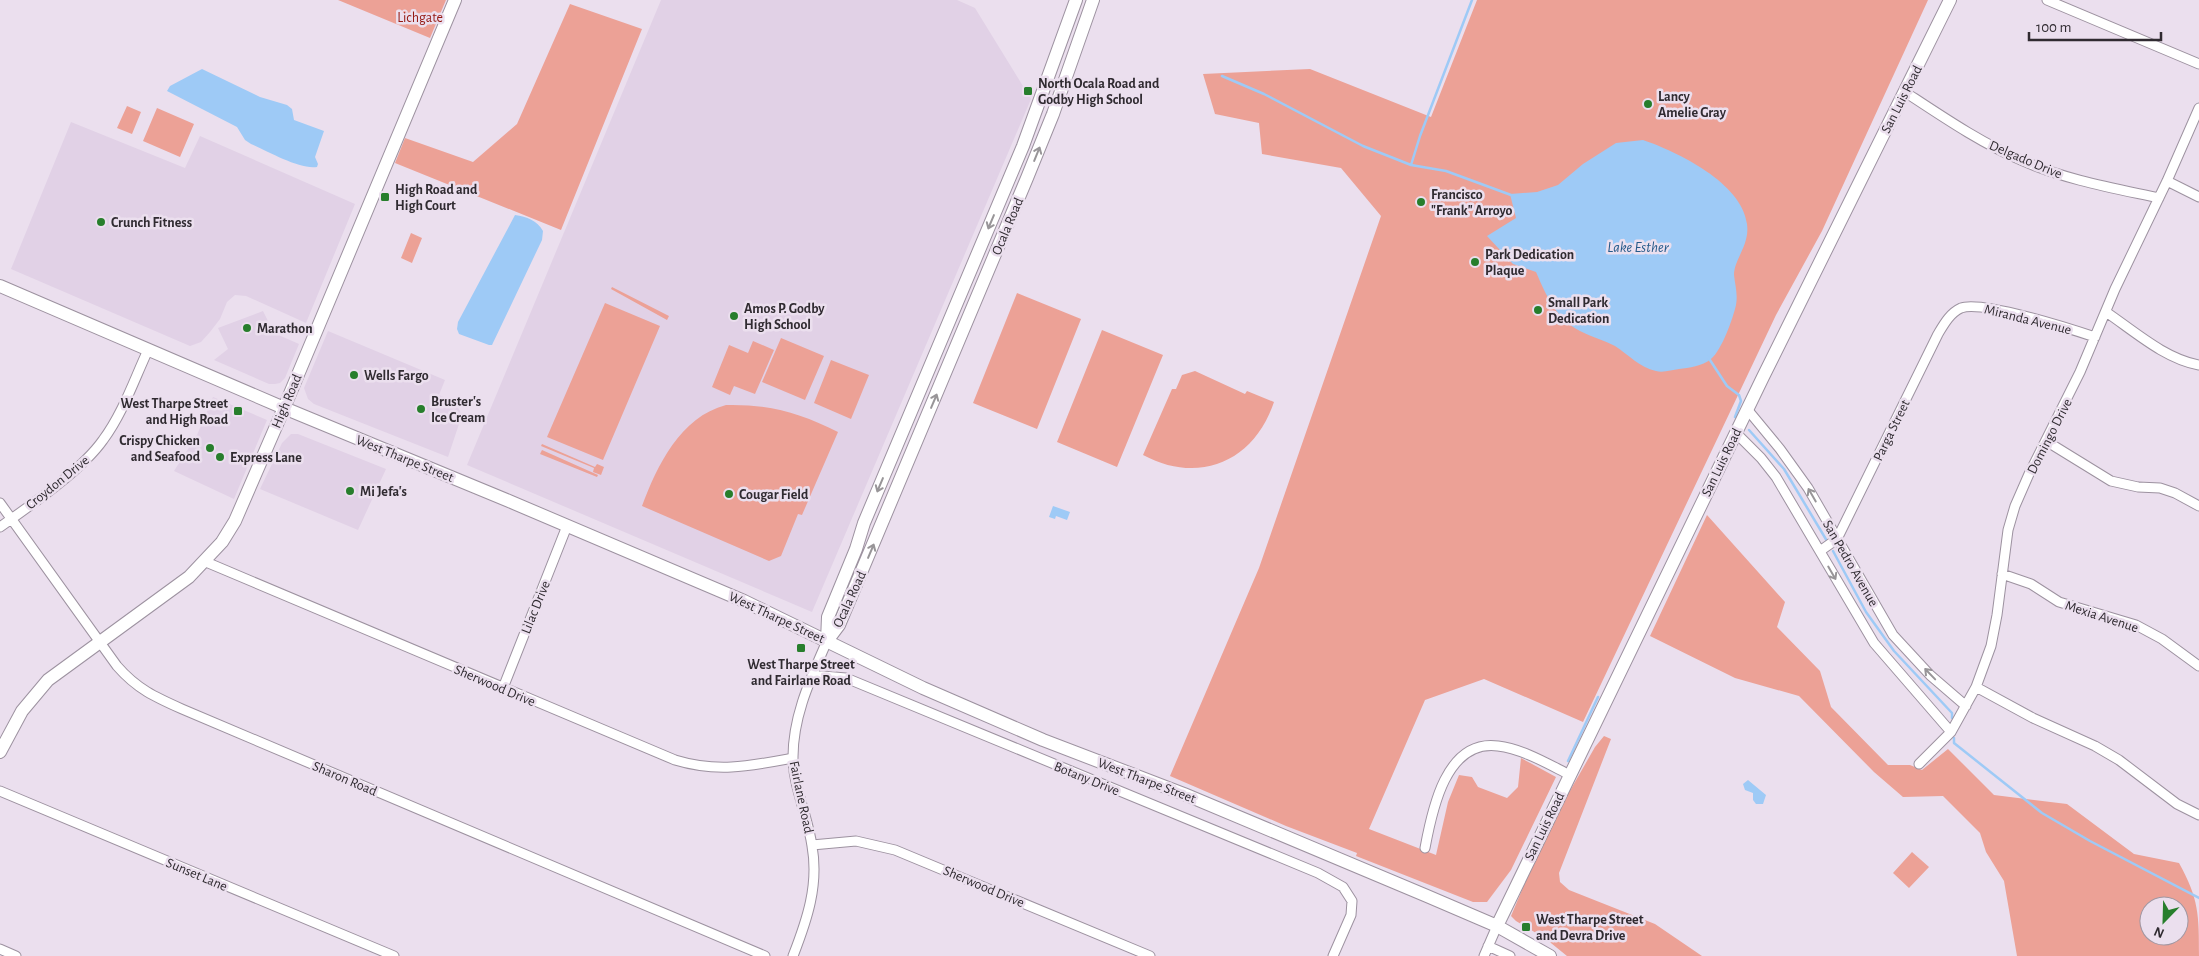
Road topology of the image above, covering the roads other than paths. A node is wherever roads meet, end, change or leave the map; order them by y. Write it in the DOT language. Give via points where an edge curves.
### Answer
graph roads {
  1 [pos="455,0"];
  2 [pos="1076,0"];
  3 [pos="1093,0"];
  4 [pos="1950,0"];
  5 [pos="2047,0"];
  6 [pos="1060,47"];
  7 [pos="1073,60"];
  8 [pos="2199,64"];
  9 [pos="1905,92"];
  10 [pos="2199,108"];
  11 [pos="1012,172"];
  12 [pos="1027,178"];
  13 [pos="2167,181"];
  14 [pos="1004,192"];
  15 [pos="2199,197"];
  16 [pos="1019,198"];
  17 [pos="2159,198"];
  18 [pos="0,286"];
  19 [pos="1961,308"];
  20 [pos="2106,312"];
  21 [pos="2095,337"];
  22 [pos="148,350"];
  23 [pos="2199,365"];
  24 [pos="284,408"];
  25 [pos="1747,409"];
  26 [pos="1736,433"];
  27 [pos="2046,441"];
  28 [pos="889,465"];
  29 [pos="904,471"];
  30 [pos="0,503"];
  31 [pos="2199,506"];
  32 [pos="12,518"];
  33 [pos="567,526"];
  34 [pos="0,527"];
  35 [pos="1837,539"];
  36 [pos="1820,551"];
  37 [pos="206,562"];
  38 [pos="2002,574"];
  39 [pos="100,641"];
  40 [pos="827,641"];
  41 [pos="2199,666"];
  42 [pos="812,675"];
  43 [pos="1976,687"];
  44 [pos="502,688"];
  45 [pos="1966,706"];
  46 [pos="1951,732"];
  47 [pos="0,752"];
  48 [pos="793,758"];
  49 [pos="1919,764"];
  50 [pos="1570,775"];
  51 [pos="0,791"];
  52 [pos="2199,815"];
  53 [pos="812,845"];
  54 [pos="1425,848"];
  55 [pos="1497,926"];
  56 [pos="1488,946"];
  57 [pos="0,949"];
  58 [pos="16,956"];
  59 [pos="394,956"];
  60 [pos="765,956"];
  61 [pos="793,956"];
  62 [pos="1150,956"];
  63 [pos="1333,956"];
  64 [pos="1484,956"];
  65 [pos="1510,956"];
  66 [pos="1550,956"];
  1 -- 24 [label="main road, High Road"];
  2 -- 6 [label="main road, Ocala Road"];
  3 -- 7 [label="main road, Ocala Road"];
  4 -- 9 [label="main road, San Luis Road"];
  5 -- 8 [label="street"];
  6 -- 7 [label="main road"];
  6 -- 11 [label="main road, Ocala Road"];
  12 -- 7 [label="main road, Ocala Road, one-way"];
  9 -- 17 [label="street, Delgado Drive" via="1969,133 2024,161 2078,180"];
  9 -- 25 [label="main road, San Luis Road"];
  10 -- 13 [label="street, Domingo Drive"];
  11 -- 12 [label="main road"];
  11 -- 14 [label="main road, Ocala Road"];
  12 -- 16 [label="main road, Ocala Road"];
  13 -- 15 [label="street"];
  13 -- 17 [label="street, Domingo Drive"];
  14 -- 16 [label="main road"];
  14 -- 28 [label="main road, Ocala Road, one-way"];
  29 -- 16 [label="main road, Ocala Road, one-way"];
  17 -- 20 [label="street, Domingo Drive"];
  18 -- 22 [label="main road, West Tharpe Street"];
  19 -- 21 [label="street, Miranda Avenue" via="1978,306"];
  19 -- 35 [label="street, Parga Street" via="1953,313 1938,334"];
  20 -- 21 [label="street, Domingo Drive"];
  20 -- 23 [label="street" via="2160,349"];
  21 -- 27 [label="street, Domingo Drive"];
  22 -- 24 [label="main road, West Tharpe Street"];
  22 -- 32 [label="street, Croydon Drive" via="115,420 96,449 82,464"];
  24 -- 33 [label="main road, West Tharpe Street"];
  24 -- 37 [label="main road, High Road" via="235,521"];
  25 -- 26 [label="main road, San Luis Road"];
  35 -- 25 [label="street, San Pedro Avenue, one-way" via="1794,468"];
  26 -- 36 [label="street, San Pedro Avenue" via="1776,477"];
  26 -- 50 [label="main road, San Luis Road"];
  27 -- 31 [label="street" via="2111,481 2160,488"];
  27 -- 38 [label="street, Domingo Drive" via="2015,506"];
  28 -- 29 [label="main road"];
  28 -- 40 [label="main road, Ocala Road, one-way" via="828,617"];
  40 -- 29 [label="main road, Ocala Road, one-way" via="840,625"];
  30 -- 32 [label="street, Sharon Road"];
  32 -- 34 [label="street, Croydon Drive"];
  32 -- 39 [label="street, Sharon Road"];
  33 -- 40 [label="main road, West Tharpe Street" via="744,601"];
  33 -- 44 [label="street, Lilac Drive"];
  35 -- 36 [label="street, Parga Street"];
  45 -- 35 [label="street, San Pedro Avenue, one-way" via="1930,675 1893,635"];
  36 -- 46 [label="street, San Pedro Avenue, one-way" via="1874,643"];
  37 -- 39 [label="main road, High Road"];
  37 -- 44 [label="street, Sherwood Drive"];
  38 -- 41 [label="street, Mexia Avenue" via="2032,584 2059,602 2136,625"];
  38 -- 43 [label="street, Domingo Drive" via="1991,646"];
  39 -- 47 [label="main road, High Road" via="60,669 34,695 12,726"];
  39 -- 60 [label="street, Sharon Road" via="130,681 157,698"];
  40 -- 42 [label="street, Fairlane Road"];
  40 -- 55 [label="main road, West Tharpe Street" via="923,688 1044,740 1184,794"];
  42 -- 48 [label="street, Fairlane Road" via="798,717"];
  42 -- 63 [label="street, Botany Drive" via="846,678 1318,873 1342,887 1352,900 1351,915"];
  43 -- 45 [label="street, Domingo Drive"];
  43 -- 52 [label="street" via="2095,746 2177,804"];
  44 -- 48 [label="street, Sherwood Drive" via="647,750 694,766 728,768"];
  45 -- 46 [label="street, Domingo Drive"];
  46 -- 49 [label="street, Domingo Drive"];
  48 -- 53 [label="street, Fairlane Road"];
  50 -- 54 [label="street" via="1503,747 1485,746 1468,752 1450,770 1441,789 1430,818"];
  50 -- 55 [label="main road, San Luis Road"];
  51 -- 59 [label="street, Sunset Lane"];
  53 -- 61 [label="street, Fairlane Road" via="815,870 812,897"];
  53 -- 62 [label="street, Sherwood Drive" via="856,841 895,850"];
  55 -- 56 [label="street"];
  55 -- 66 [label="main road, West Tharpe Street"];
  56 -- 64 [label="street"];
  56 -- 65 [label="street"];
  57 -- 58 [label="street"];
}
